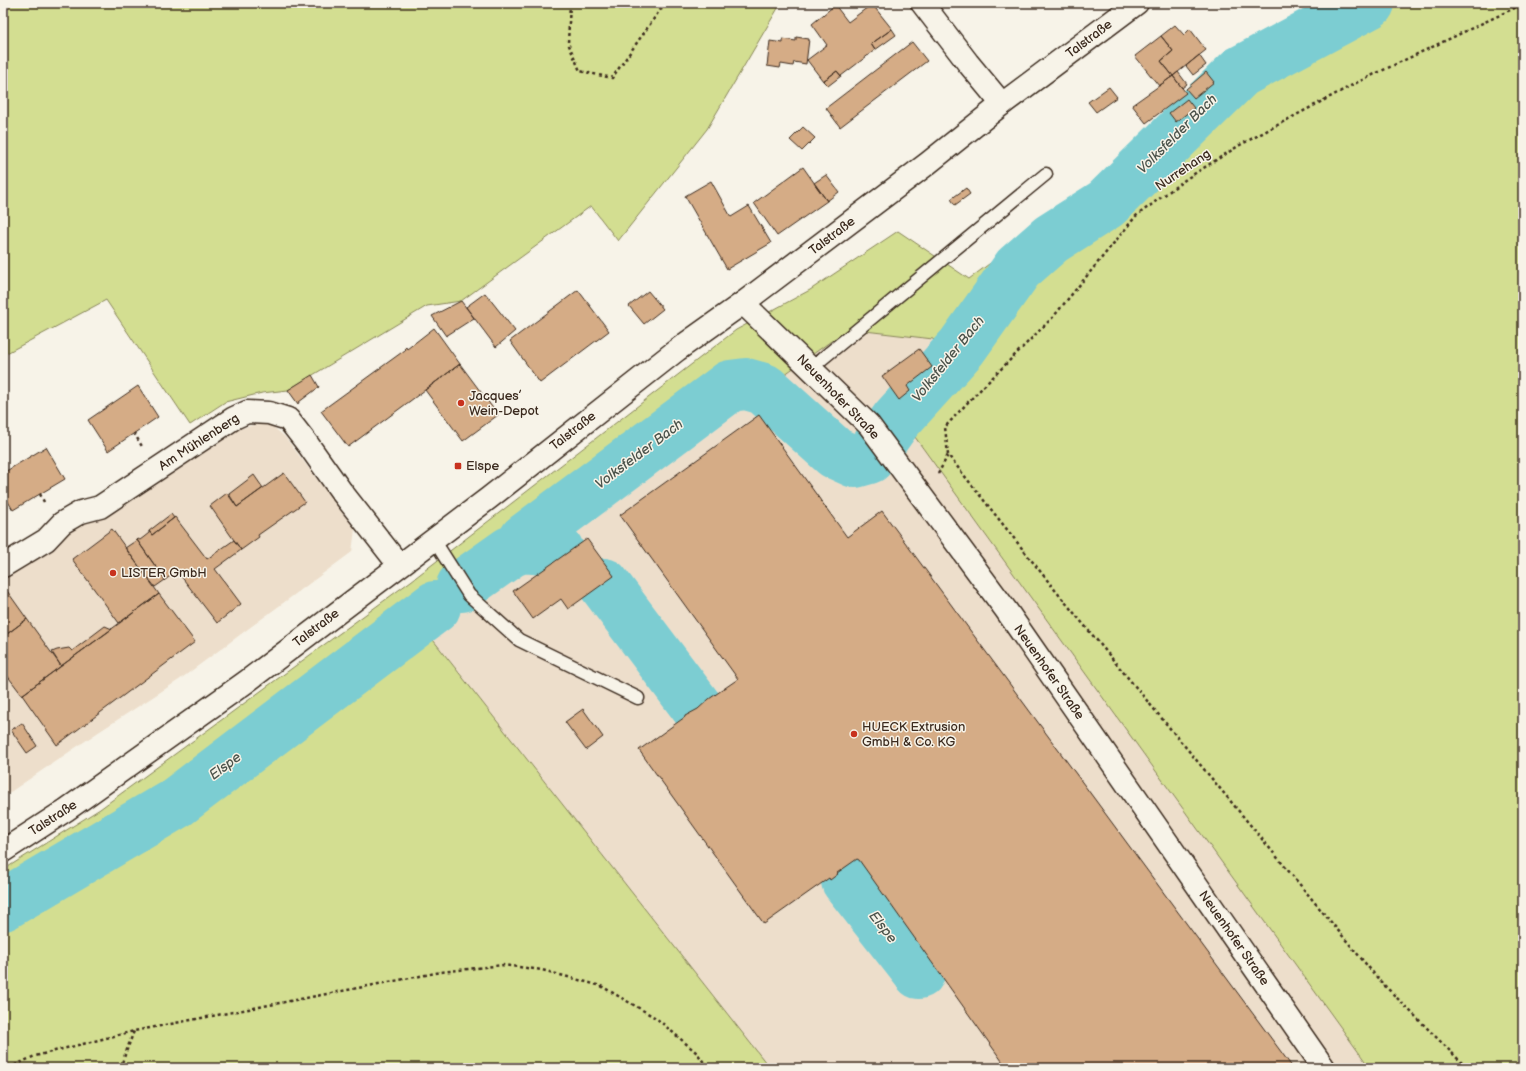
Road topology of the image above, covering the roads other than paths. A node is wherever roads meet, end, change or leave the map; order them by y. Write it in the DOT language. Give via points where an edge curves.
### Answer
graph roads {
  1 [pos="922,3"];
  2 [pos="1137,3"];
  3 [pos="1002,104"];
  4 [pos="1046,174"];
  5 [pos="743,303"];
  6 [pos="811,368"];
  7 [pos="434,540"];
  8 [pos="399,565"];
  9 [pos="3,566"];
  10 [pos="638,698"];
  11 [pos="3,851"];
  12 [pos="1324,1068"];
  1 -- 3 [label="street"];
  2 -- 3 [label="street, Talstraße"];
  3 -- 5 [label="street, Talstraße"];
  4 -- 6 [label="lane"];
  5 -- 6 [label="street, Neuenhofer Straße"];
  5 -- 7 [label="street, Talstraße" via="677,350"];
  6 -- 12 [label="street, Neuenhofer Straße" via="869,425 905,472 1006,610"];
  7 -- 8 [label="street, Talstraße"];
  7 -- 10 [label="lane" via="469,595 519,640"];
  8 -- 9 [label="street, Am Mühlenberg" via="288,419 269,413 248,412 234,418 106,503 81,512 62,523 46,540"];
  8 -- 11 [label="street, Talstraße" via="246,682 66,810"];
}
